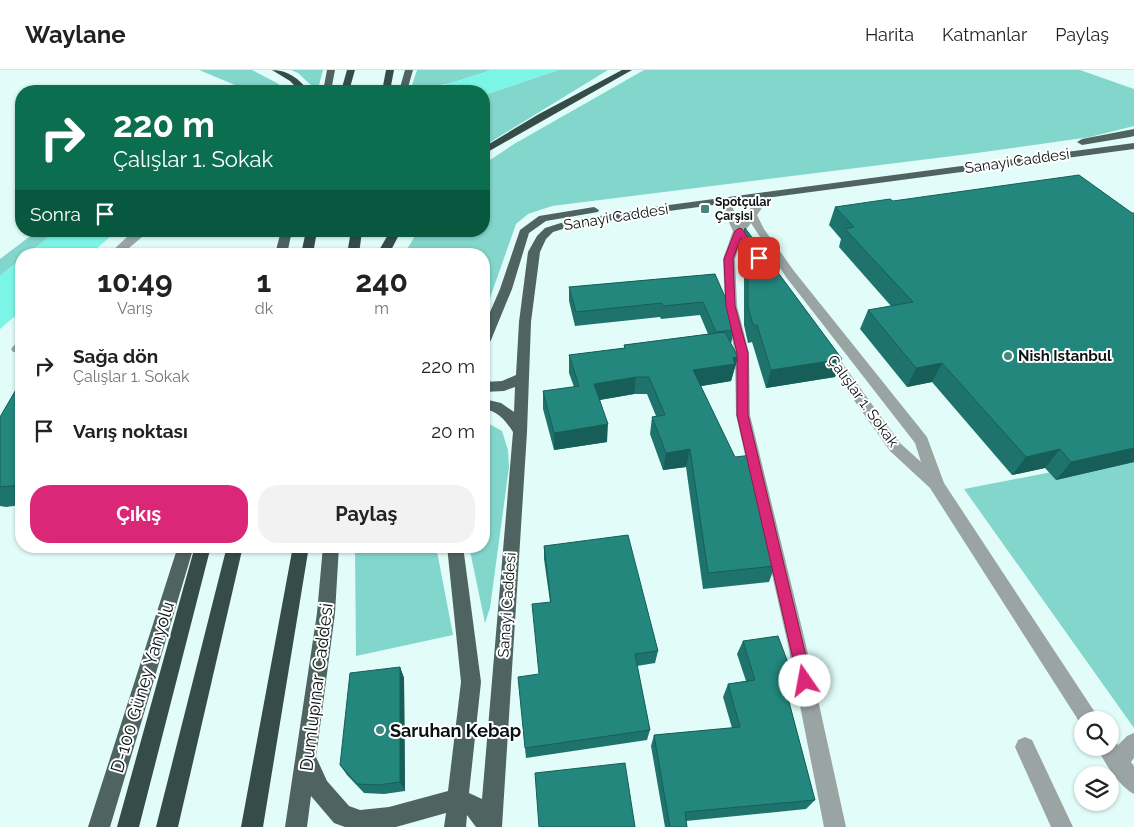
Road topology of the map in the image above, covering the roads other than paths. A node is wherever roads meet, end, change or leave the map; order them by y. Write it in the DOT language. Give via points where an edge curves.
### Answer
graph roads {
  1 [pos="276,70"];
  2 [pos="331,70"];
  3 [pos="351,70"];
  4 [pos="390,70"];
  5 [pos="409,70"];
  6 [pos="617,70"];
  7 [pos="628,70"];
  8 [pos="298,85"];
  9 [pos="328,85"];
  10 [pos="347,85"];
  11 [pos="387,85"];
  12 [pos="405,85"];
  13 [pos="592,88"];
  14 [pos="1134,132"];
  15 [pos="1072,144"];
  16 [pos="1134,146"];
  17 [pos="490,148"];
  18 [pos="1084,152"];
  19 [pos="766,195"];
  20 [pos="724,201"];
  21 [pos="752,215"];
  22 [pos="739,231"];
  23 [pos="134,237"];
  24 [pos="393,237"];
  25 [pos="121,248"];
  26 [pos="386,248"];
  27 [pos="761,260"];
  28 [pos="490,326"];
  29 [pos="821,344"];
  30 [pos="522,378"];
  31 [pos="490,387"];
  32 [pos="490,404"];
  33 [pos="520,432"];
  34 [pos="936,484"];
  35 [pos="184,553"];
  36 [pos="201,553"];
  37 [pos="234,553"];
  38 [pos="300,553"];
  39 [pos="330,553"];
  40 [pos="456,553"];
  41 [pos="1084,711"];
  42 [pos="1134,743"];
  43 [pos="1025,747"];
  44 [pos="1119,750"];
  45 [pos="1114,756"];
  46 [pos="307,760"];
  47 [pos="1134,783"];
  48 [pos="458,799"];
  49 [pos="99,827"];
  50 [pos="128,827"];
  51 [pos="167,827"];
  52 [pos="252,827"];
  53 [pos="296,827"];
  54 [pos="455,827"];
  55 [pos="489,827"];
  56 [pos="835,827"];
  57 [pos="1062,827"];
  1 -- 8 [label="highway"];
  2 -- 9 [label="main road"];
  3 -- 10 [label="highway"];
  4 -- 11 [label="highway"];
  5 -- 12 [label="main road"];
  6 -- 13 [label="highway"];
  7 -- 13 [label="highway"];
  13 -- 17 [label="highway"];
  14 -- 15 [label="main road, Sanayi Caddesi"];
  15 -- 18 [label="main road"];
  15 -- 28 [label="main road, Sanayi Caddesi" via="543,218 524,232 506,290"];
  16 -- 18 [label="main road, Sanayi Caddesi"];
  18 -- 19 [label="main road, Sanayi Caddesi"];
  19 -- 20 [label="main road, Sanayi Caddesi"];
  19 -- 21 [label="street"];
  20 -- 22 [label="street"];
  20 -- 30 [label="main road, Sanayi Caddesi" via="577,222 549,230 534,252"];
  21 -- 22 [label="street"];
  21 -- 34 [label="street" via="790,274 922,441"];
  22 -- 27 [label="street"];
  22 -- 56 [label="street" via="729,259 731,306 742,353 743,415 797,645"];
  23 -- 25 [label="street"];
  24 -- 26 [label="highway"];
  29 -- 34 [label="street, Çalışlar 1. Sokak" via="895,447"];
  30 -- 31 [label="main road" via="504,386"];
  30 -- 33 [label="main road, Sanayi Caddesi"];
  32 -- 33 [label="main road" via="503,410"];
  33 -- 55 [label="main road, Sanayi Caddesi"];
  34 -- 41 [label="street, Çalışlar 1. Sokak"];
  35 -- 49 [label="main road, D-100 Güney Yanyolu"];
  36 -- 50 [label="highway"];
  37 -- 51 [label="highway"];
  38 -- 52 [label="highway"];
  39 -- 46 [label="main road, Dumlupınar Caddesi"];
  40 -- 48 [label="main road" via="472,682"];
  42 -- 44 [label="street"];
  43 -- 57 [label="street"];
  45 -- 47 [label="street"];
  46 -- 48 [label="main road" via="325,796 342,815 360,821 389,818"];
  46 -- 53 [label="main road, Dumlupınar Caddesi"];
  48 -- 54 [label="main road"];
  48 -- 55 [label="main road" via="477,808"];
}
